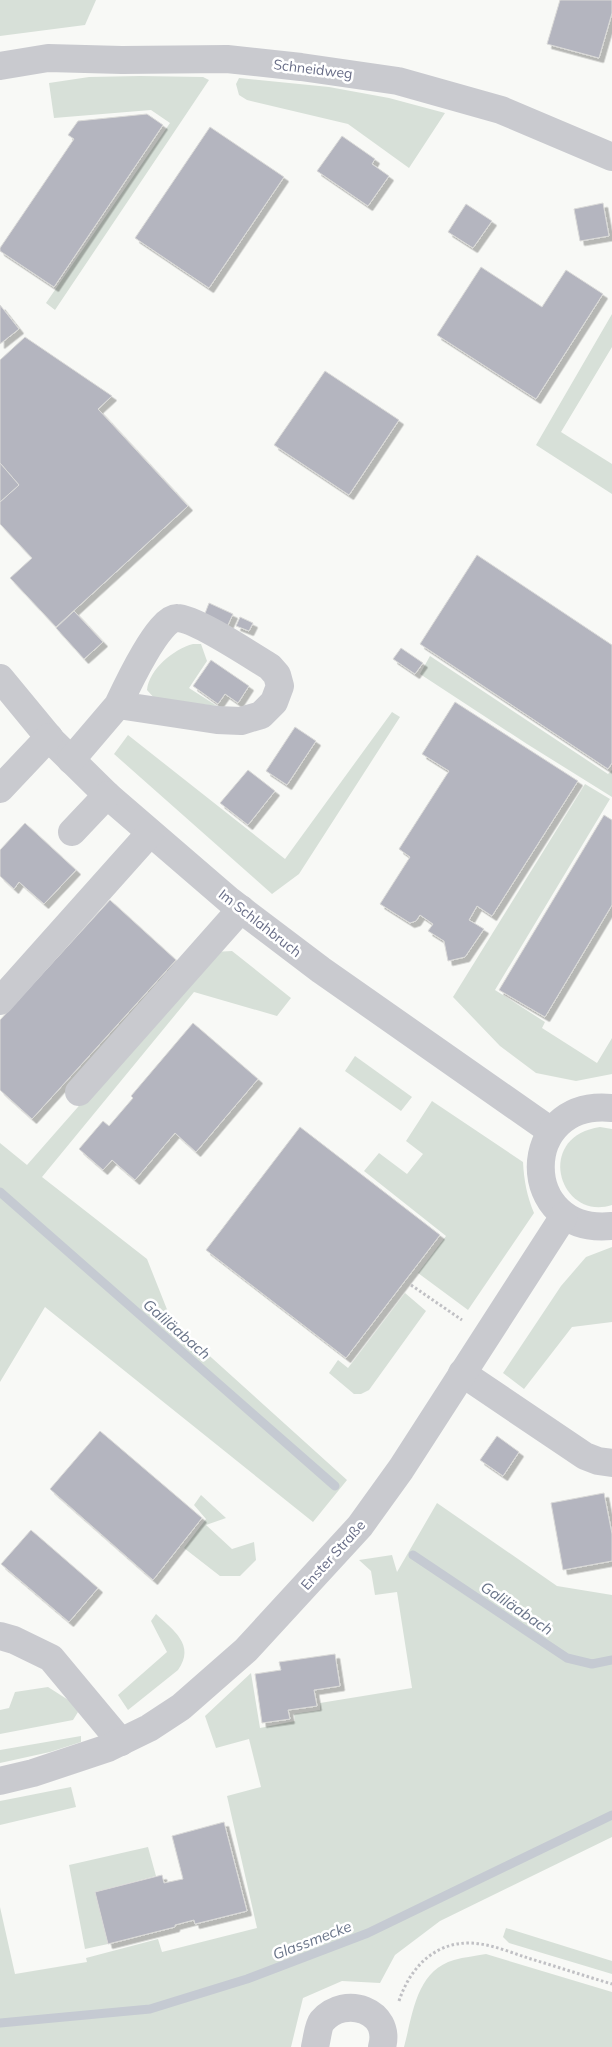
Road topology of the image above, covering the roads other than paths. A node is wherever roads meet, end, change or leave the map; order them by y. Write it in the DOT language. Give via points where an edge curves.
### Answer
graph roads {
  1 [pos="0,66"];
  2 [pos="612,157"];
  3 [pos="0,678"];
  4 [pos="118,705"];
  5 [pos="49,737"];
  6 [pos="72,760"];
  7 [pos="0,789"];
  8 [pos="107,795"];
  9 [pos="72,832"];
  10 [pos="150,833"];
  11 [pos="241,909"];
  12 [pos="0,1001"];
  13 [pos="79,1092"];
  14 [pos="612,1108"];
  15 [pos="551,1131"];
  16 [pos="564,1216"];
  17 [pos="612,1226"];
  18 [pos="462,1374"];
  19 [pos="612,1462"];
  20 [pos="0,1636"];
  21 [pos="121,1742"];
  22 [pos="0,1781"];
  23 [pos="315,2047"];
  24 [pos="382,2047"];
  1 -- 2 [label="street, Schneidweg" via="48,58 228,59 398,81 501,110"];
  3 -- 5 [label="street, Im Schlahbruch"];
  4 -- 4 [label="street" via="242,721 262,715 274,702 280,686 270,667 202,627 176,617 160,629"];
  4 -- 6 [label="street"];
  5 -- 6 [label="street, Im Schlahbruch"];
  5 -- 7 [label="street"];
  6 -- 8 [label="street, Im Schlahbruch"];
  8 -- 9 [label="street"];
  8 -- 10 [label="street, Im Schlahbruch"];
  10 -- 11 [label="street, Im Schlahbruch"];
  10 -- 12 [label="street"];
  11 -- 13 [label="street"];
  11 -- 15 [label="street, Im Schlahbruch" via="321,970"];
  14 -- 15 [label="street" via="598,1106 580,1110 564,1118"];
  15 -- 16 [label="street" via="542,1148 542,1186"];
  16 -- 17 [label="street" via="598,1228"];
  16 -- 18 [label="street, Enster Straße"];
  18 -- 19 [label="street" via="585,1456"];
  18 -- 21 [label="street, Enster Straße" via="360,1526 297,1596 246,1650 181,1707"];
  20 -- 21 [label="street" via="51,1658"];
  21 -- 22 [label="street, Enster Straße" via="62,1764"];
  23 -- 24 [label="street" via="321,2022 334,2011 348,2007 362,2008 373,2015 382,2028"];
}
